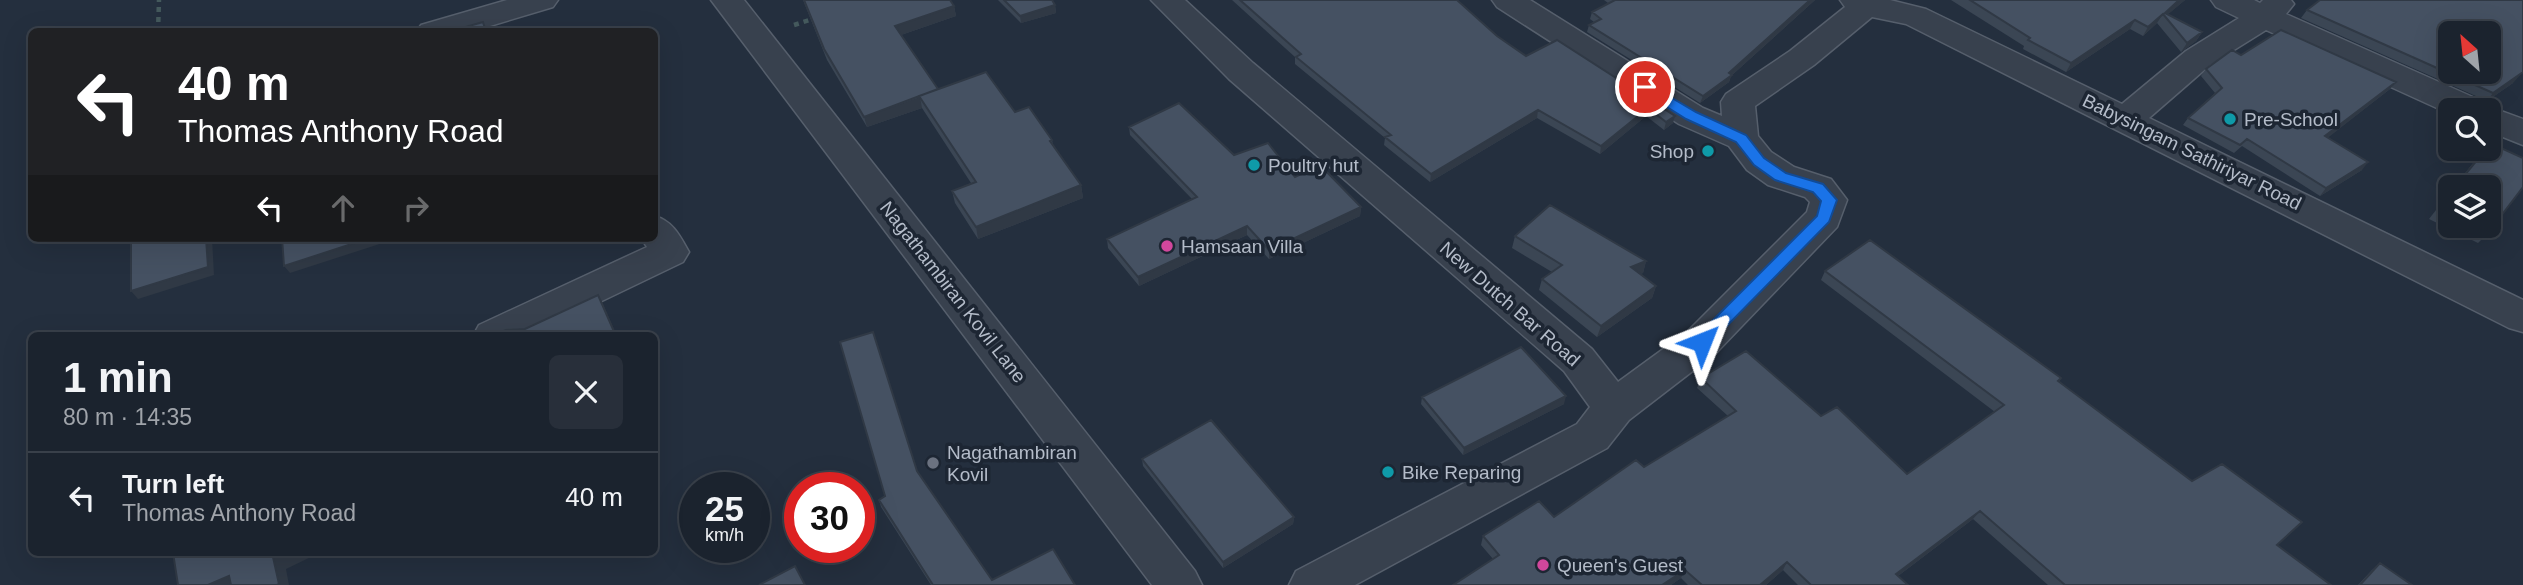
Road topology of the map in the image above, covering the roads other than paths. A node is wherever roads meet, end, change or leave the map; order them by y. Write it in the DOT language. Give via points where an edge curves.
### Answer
graph roads {
  1 [pos="727,0"];
  2 [pos="1167,0"];
  3 [pos="1508,0"];
  4 [pos="2227,0"];
  5 [pos="1865,2"];
  6 [pos="2272,8"];
  7 [pos="536,12"];
  8 [pos="453,28"];
  9 [pos="2448,98"];
  10 [pos="2126,119"];
  11 [pos="2501,123"];
  12 [pos="2523,133"];
  13 [pos="1741,138"];
  14 [pos="658,235"];
  15 [pos="2523,317"];
  16 [pos="502,332"];
  17 [pos="1614,408"];
  18 [pos="1179,585"];
  19 [pos="1312,585"];
  1 -- 18 [label="street, Nagathambiran Kovil Lane"];
  2 -- 17 [label="street, New Dutch Bar Road" via="1241,72 1578,360"];
  3 -- 13 [label="street" via="1691,116"];
  4 -- 6 [label="street"];
  5 -- 10 [label="street, Babysingam Sathiriyar Road" via="1915,16"];
  5 -- 13 [label="street" via="1802,58 1738,102"];
  6 -- 9 [label="street"];
  6 -- 10 [label="street" via="2198,58"];
  7 -- 8 [label="street"];
  10 -- 15 [label="street, Babysingam Sathiriyar Road"];
  11 -- 12 [label="street"];
  13 -- 17 [label="street" via="1759,161 1781,176 1818,188 1829,200 1824,218 1702,342"];
  14 -- 16 [label="street" via="670,252"];
  17 -- 19 [label="street" via="1592,436"];
}
